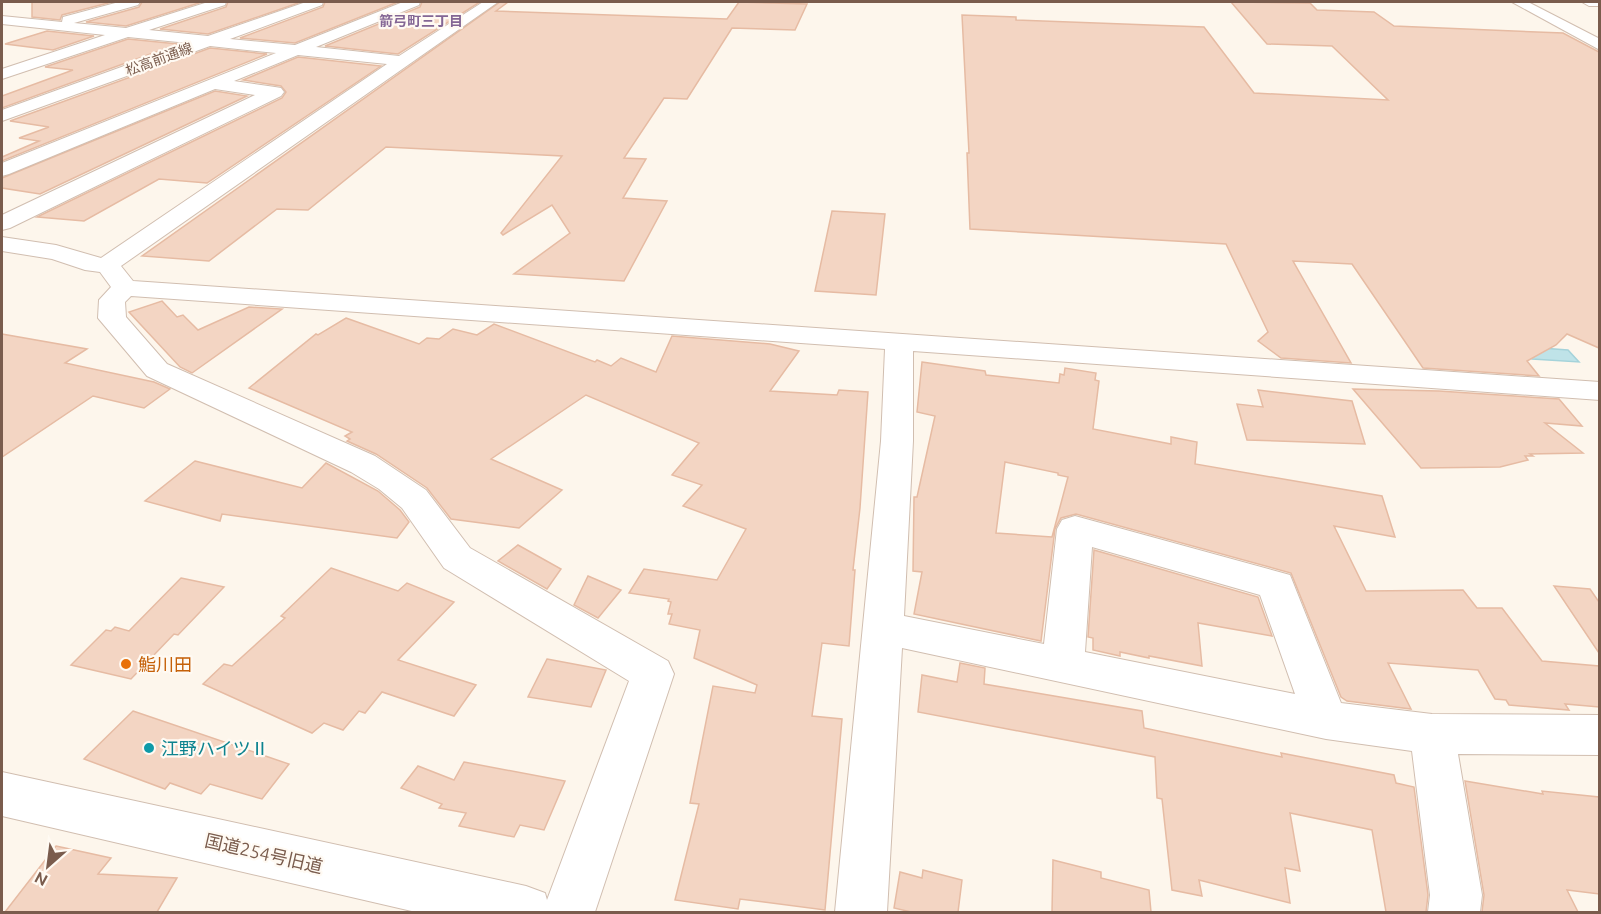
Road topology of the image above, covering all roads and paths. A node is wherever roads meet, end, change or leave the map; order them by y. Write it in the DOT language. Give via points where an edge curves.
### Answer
graph roads {
  1 [pos="133,2"];
  2 [pos="220,2"];
  3 [pos="317,2"];
  4 [pos="414,2"];
  5 [pos="491,2"];
  6 [pos="1520,2"];
  7 [pos="1589,2"];
  8 [pos="1599,2"];
  9 [pos="20,6"];
  10 [pos="2,11"];
  11 [pos="2,20"];
  12 [pos="52,25"];
  13 [pos="1568,27"];
  14 [pos="1599,27"];
  15 [pos="124,33"];
  16 [pos="12,37"];
  17 [pos="208,40"];
  18 [pos="1599,45"];
  19 [pos="297,50"];
  20 [pos="404,61"];
  21 [pos="2,74"];
  22 [pos="213,84"];
  23 [pos="2,116"];
  24 [pos="13,146"];
  25 [pos="47,152"];
  26 [pos="2,170"];
  27 [pos="2,224"];
  28 [pos="2,244"];
  29 [pos="116,276"];
  30 [pos="899,342"];
  31 [pos="1599,391"];
  32 [pos="885,628"];
  33 [pos="1063,665"];
  34 [pos="1326,720"];
  35 [pos="1432,734"];
  36 [pos="1599,735"];
  37 [pos="2,794"];
  38 [pos="519,912"];
  39 [pos="569,912"];
  40 [pos="861,912"];
  41 [pos="1454,912"];
  1 -- 12 [label="street"];
  2 -- 15 [label="street"];
  3 -- 17 [label="street, 松高前通線"];
  4 -- 19 [label="street"];
  5 -- 20 [label="street"];
  6 -- 13 [label="street"];
  7 -- 8 [label="street"];
  9 -- 10 [label="street"];
  11 -- 12 [label="street"];
  12 -- 15 [label="street"];
  12 -- 16 [label="street"];
  13 -- 14 [label="street"];
  13 -- 18 [label="street"];
  15 -- 17 [label="street"];
  15 -- 21 [label="street"];
  17 -- 19 [label="street"];
  17 -- 23 [label="street, 松高前通線"];
  19 -- 20 [label="street"];
  19 -- 22 [label="street"];
  20 -- 29 [label="street" via="348,97"];
  22 -- 25 [label="street"];
  22 -- 27 [label="street" via="274,92"];
  24 -- 25 [label="street"];
  25 -- 26 [label="street"];
  28 -- 29 [label="street" via="56,252"];
  29 -- 30 [label="street"];
  29 -- 39 [label="street" via="112,318 157,370 391,480 414,499 457,558 653,674"];
  30 -- 31 [label="street"];
  30 -- 32 [label="street"];
  32 -- 33 [label="street"];
  32 -- 40 [label="street"];
  33 -- 34 [label="street"];
  33 -- 34 [label="street" via="1075,529 1276,585"];
  34 -- 35 [label="street"];
  35 -- 36 [label="street"];
  35 -- 41 [label="street" via="1456,896"];
  37 -- 38 [label="street, 国道254号旧道"];
}
